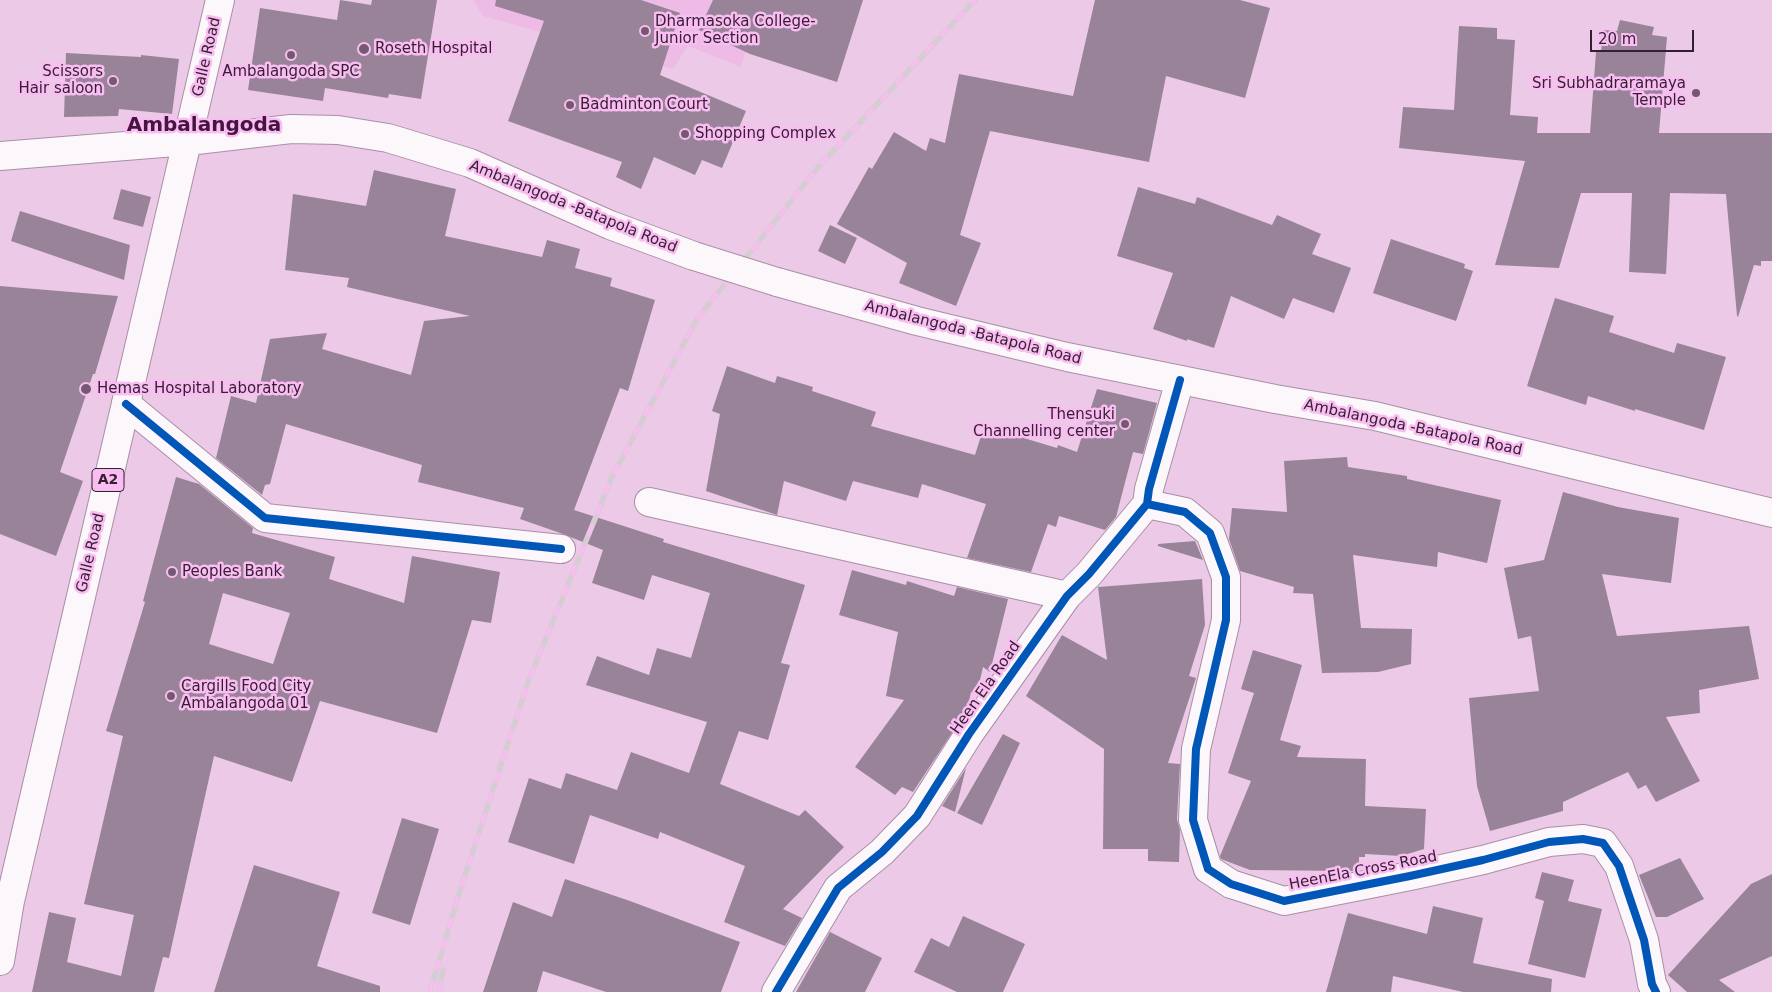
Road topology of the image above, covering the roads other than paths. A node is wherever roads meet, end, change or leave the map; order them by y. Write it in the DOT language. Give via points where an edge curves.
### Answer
graph roads {
  1 [pos="220,0"];
  2 [pos="188,141"];
  3 [pos="0,156"];
  4 [pos="1180,380"];
  5 [pos="126,404"];
  6 [pos="649,502"];
  7 [pos="1147,504"];
  8 [pos="1772,514"];
  9 [pos="561,549"];
  10 [pos="1067,596"];
  11 [pos="0,961"];
  12 [pos="776,992"];
  13 [pos="1656,992"];
  1 -- 2 [label="main road, Galle Road / A2"];
  2 -- 3 [label="main road, Ambalangoda -Batapola Road"];
  2 -- 4 [label="main road, Ambalangoda -Batapola Road, bridge" via="291,129 338,130 388,138 470,163 610,225 777,282 917,321"];
  2 -- 5 [label="main road, Galle Road / A2"];
  4 -- 7 [label="main road, Heen Ela Road"];
  4 -- 8 [label="main road, Ambalangoda -Batapola Road" via="1375,416"];
  5 -- 9 [label="main road" via="265,518"];
  5 -- 11 [label="main road, Galle Road / A2" via="10,901"];
  6 -- 10 [label="main road"];
  7 -- 10 [label="main road, Heen Ela Road"];
  7 -- 13 [label="main road, HeenEla Cross Road" via="1185,512 1210,533 1226,577 1226,620 1196,749 1193,820 1208,869 1230,884 1284,901 1483,860 1549,842 1583,839 1603,844 1619,866 1644,940"];
  10 -- 12 [label="main road, Heen Ela Road" via="969,734 917,816 882,852 838,888"];
}
